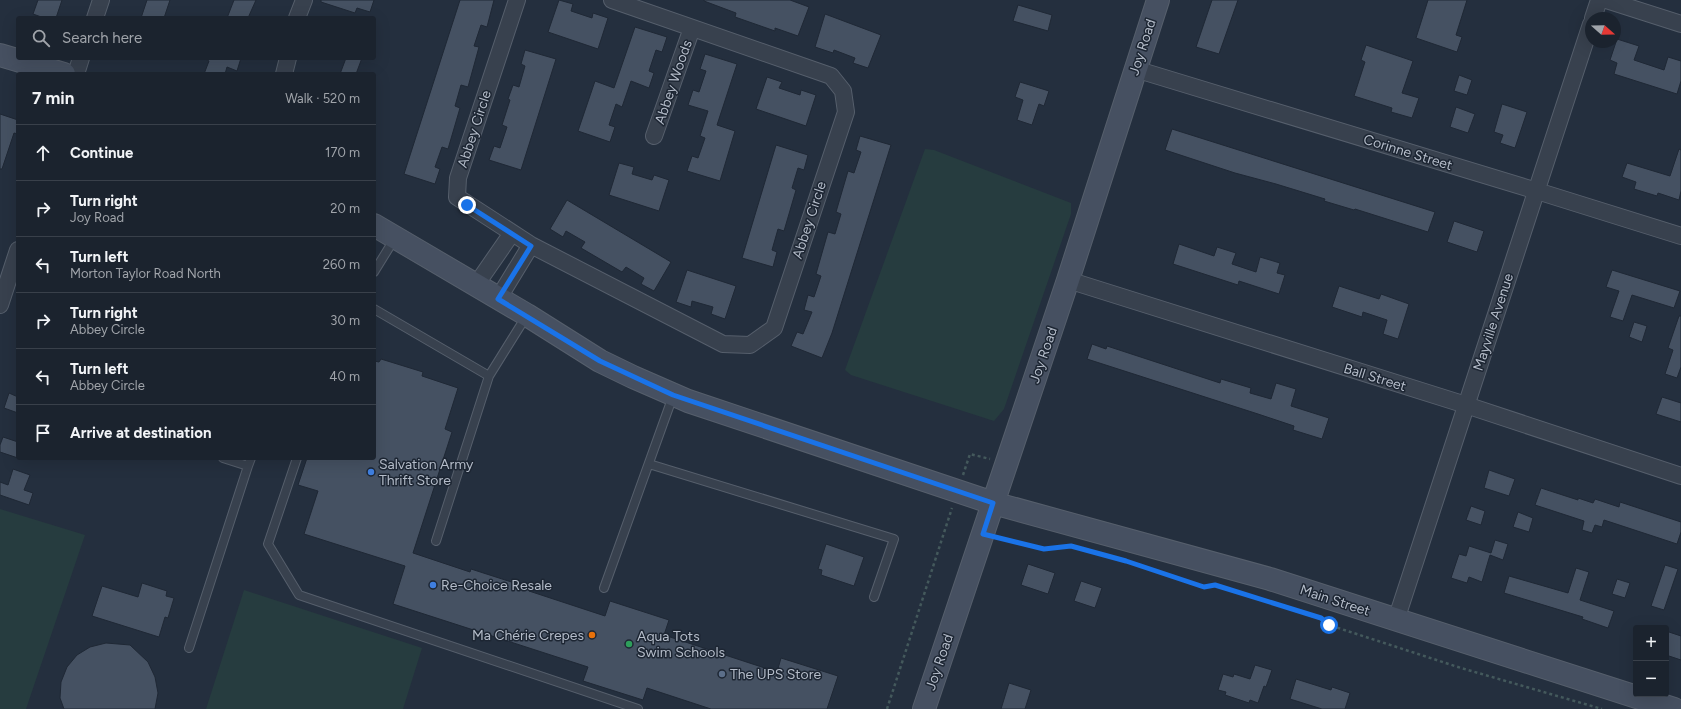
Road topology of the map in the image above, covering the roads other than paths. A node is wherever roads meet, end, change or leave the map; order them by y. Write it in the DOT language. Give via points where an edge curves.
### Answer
graph roads {
  1 [pos="102,0"];
  2 [pos="304,0"];
  3 [pos="517,0"];
  4 [pos="612,0"];
  5 [pos="1158,0"];
  6 [pos="1599,0"];
  7 [pos="1606,0"];
  8 [pos="1595,12"];
  9 [pos="96,16"];
  10 [pos="298,16"];
  11 [pos="1681,24"];
  12 [pos="692,28"];
  13 [pos="1585,43"];
  14 [pos="0,55"];
  15 [pos="16,60"];
  16 [pos="17,60"];
  17 [pos="80,60"];
  18 [pos="288,60"];
  19 [pos="1135,69"];
  20 [pos="57,72"];
  21 [pos="77,72"];
  22 [pos="284,72"];
  23 [pos="654,136"];
  24 [pos="1537,191"];
  25 [pos="376,226"];
  26 [pos="512,233"];
  27 [pos="1681,236"];
  28 [pos="395,238"];
  29 [pos="531,246"];
  30 [pos="16,256"];
  31 [pos="376,269"];
  32 [pos="1068,280"];
  33 [pos="476,285"];
  34 [pos="498,299"];
  35 [pos="0,305"];
  36 [pos="376,310"];
  37 [pos="527,315"];
  38 [pos="489,376"];
  39 [pos="673,395"];
  40 [pos="1466,405"];
  41 [pos="236,460"];
  42 [pos="296,460"];
  43 [pos="250,462"];
  44 [pos="649,464"];
  45 [pos="1681,476"];
  46 [pos="993,503"];
  47 [pos="436,541"];
  48 [pos="604,588"];
  49 [pos="874,597"];
  50 [pos="1396,620"];
  51 [pos="189,648"];
  52 [pos="638,709"];
  53 [pos="924,709"];
  54 [pos="1674,709"];
  1 -- 9 [label="street"];
  2 -- 10 [label="street"];
  3 -- 26 [label="street, Abbey Circle" via="458,178 457,198"];
  4 -- 12 [label="street, Abbey Circle"];
  5 -- 19 [label="street, Joy Road"];
  6 -- 8 [label="street"];
  7 -- 11 [label="street"];
  12 -- 23 [label="street, Abbey Woods"];
  12 -- 29 [label="street, Abbey Circle" via="830,76 842,91 846,112 774,328 750,345 723,344"];
  13 -- 24 [label="street, Mayville Avenue"];
  14 -- 15 [label="street"];
  16 -- 20 [label="street"];
  17 -- 21 [label="street"];
  18 -- 22 [label="street"];
  19 -- 24 [label="street, Corinne Street"];
  19 -- 32 [label="street, Joy Road"];
  24 -- 27 [label="street, Corinne Street"];
  24 -- 40 [label="street, Mayville Avenue"];
  25 -- 28 [label="street, Main Street"];
  26 -- 29 [label="street, Abbey Circle"];
  26 -- 33 [label="street"];
  28 -- 31 [label="lane"];
  28 -- 33 [label="street, Main Street"];
  29 -- 34 [label="street"];
  30 -- 35 [label="street"];
  32 -- 40 [label="street, Ball Street"];
  32 -- 46 [label="street, Joy Road"];
  33 -- 34 [label="street, Main Street"];
  34 -- 37 [label="street, Main Street"];
  36 -- 38 [label="lane"];
  37 -- 38 [label="lane"];
  37 -- 39 [label="street, Main Street" via="600,361"];
  38 -- 47 [label="lane"];
  39 -- 44 [label="lane"];
  39 -- 46 [label="street, Main Street"];
  40 -- 45 [label="street, Ball Street"];
  40 -- 50 [label="street, Mayville Avenue"];
  41 -- 43 [label="lane"];
  42 -- 52 [label="lane" via="268,544 299,595"];
  43 -- 51 [label="lane"];
  44 -- 48 [label="lane"];
  44 -- 49 [label="lane" via="894,540"];
  46 -- 50 [label="street, Main Street" via="1270,580"];
  46 -- 53 [label="street, Joy Road"];
  50 -- 54 [label="street, Main Street"];
}
